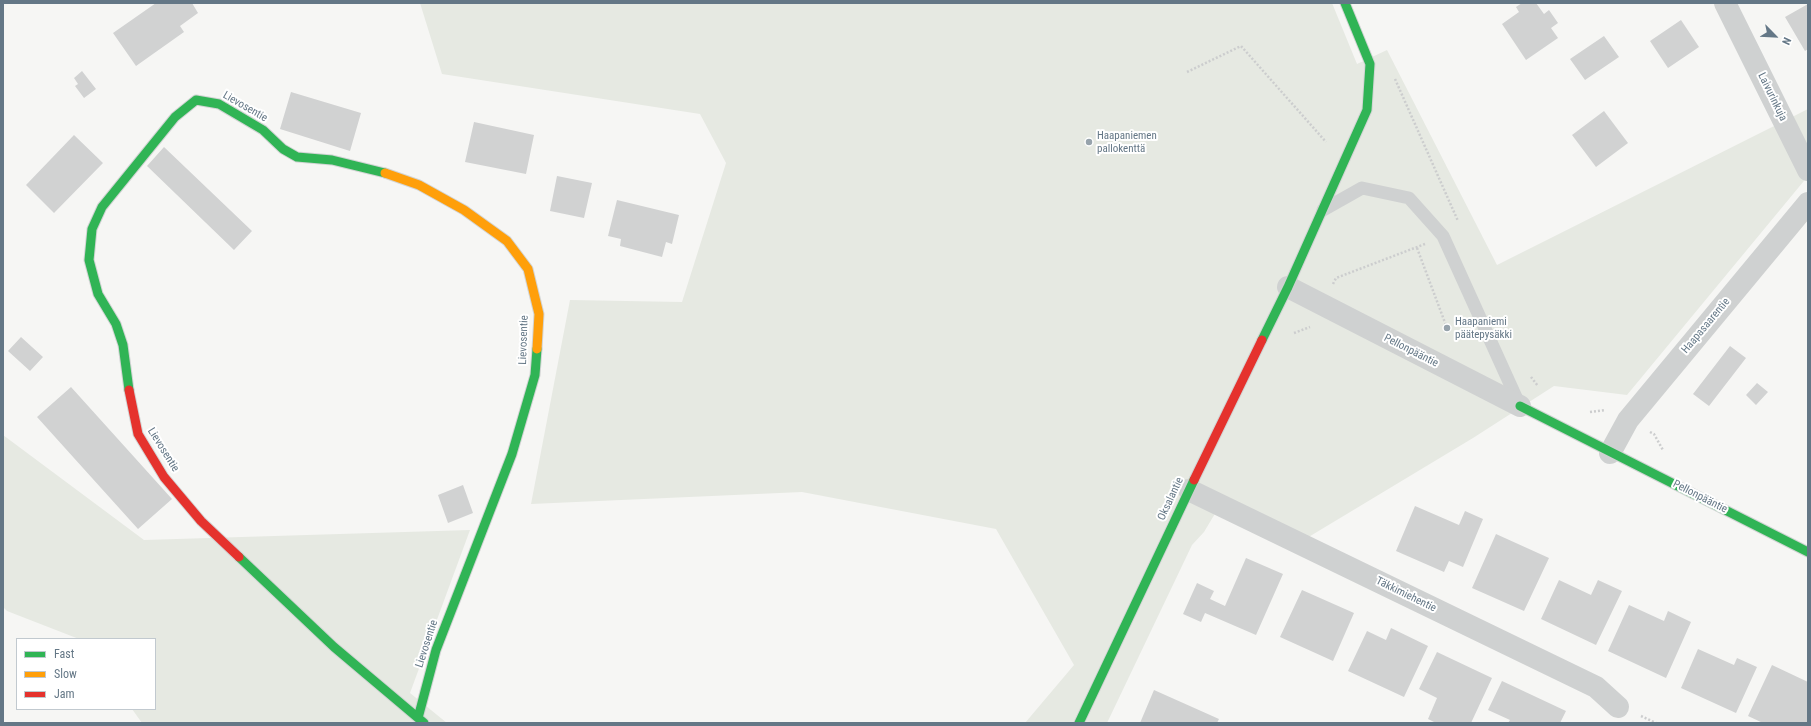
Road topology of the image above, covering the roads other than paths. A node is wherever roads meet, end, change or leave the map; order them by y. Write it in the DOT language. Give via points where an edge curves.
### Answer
graph roads {
  1 [pos="1345,3"];
  2 [pos="1725,3"];
  3 [pos="1808,170"];
  4 [pos="1808,203"];
  5 [pos="1321,210"];
  6 [pos="1288,287"];
  7 [pos="1520,406"];
  8 [pos="1610,453"];
  9 [pos="1189,490"];
  10 [pos="1808,552"];
  11 [pos="1618,707"];
  12 [pos="421,721"];
  13 [pos="1080,723"];
  1 -- 5 [label="street" via="1370,64 1367,110"];
  2 -- 3 [label="street, Laivurinkuja"];
  4 -- 8 [label="street, Haapasaarentie" via="1628,420"];
  5 -- 6 [label="street"];
  5 -- 7 [label="lane" via="1362,188 1409,198 1443,236"];
  6 -- 7 [label="street, Pellonpääntie"];
  6 -- 9 [label="street, Oksalantie"];
  7 -- 8 [label="street, Pellonpääntie"];
  8 -- 10 [label="street, Pellonpääntie"];
  9 -- 11 [label="street, Täkkimiehentie" via="1596,687"];
  9 -- 13 [label="street, Oksalantie"];
  12 -- 12 [label="street, Lievosentie" via="334,647 202,521 164,476 138,434 123,345 116,324 98,294 89,260 92,229 102,206 175,117 196,100 219,104 263,130 283,149 297,157 332,160 379,171 419,185 464,210 507,241 528,269 539,314 535,376 512,454 436,650"];
}
